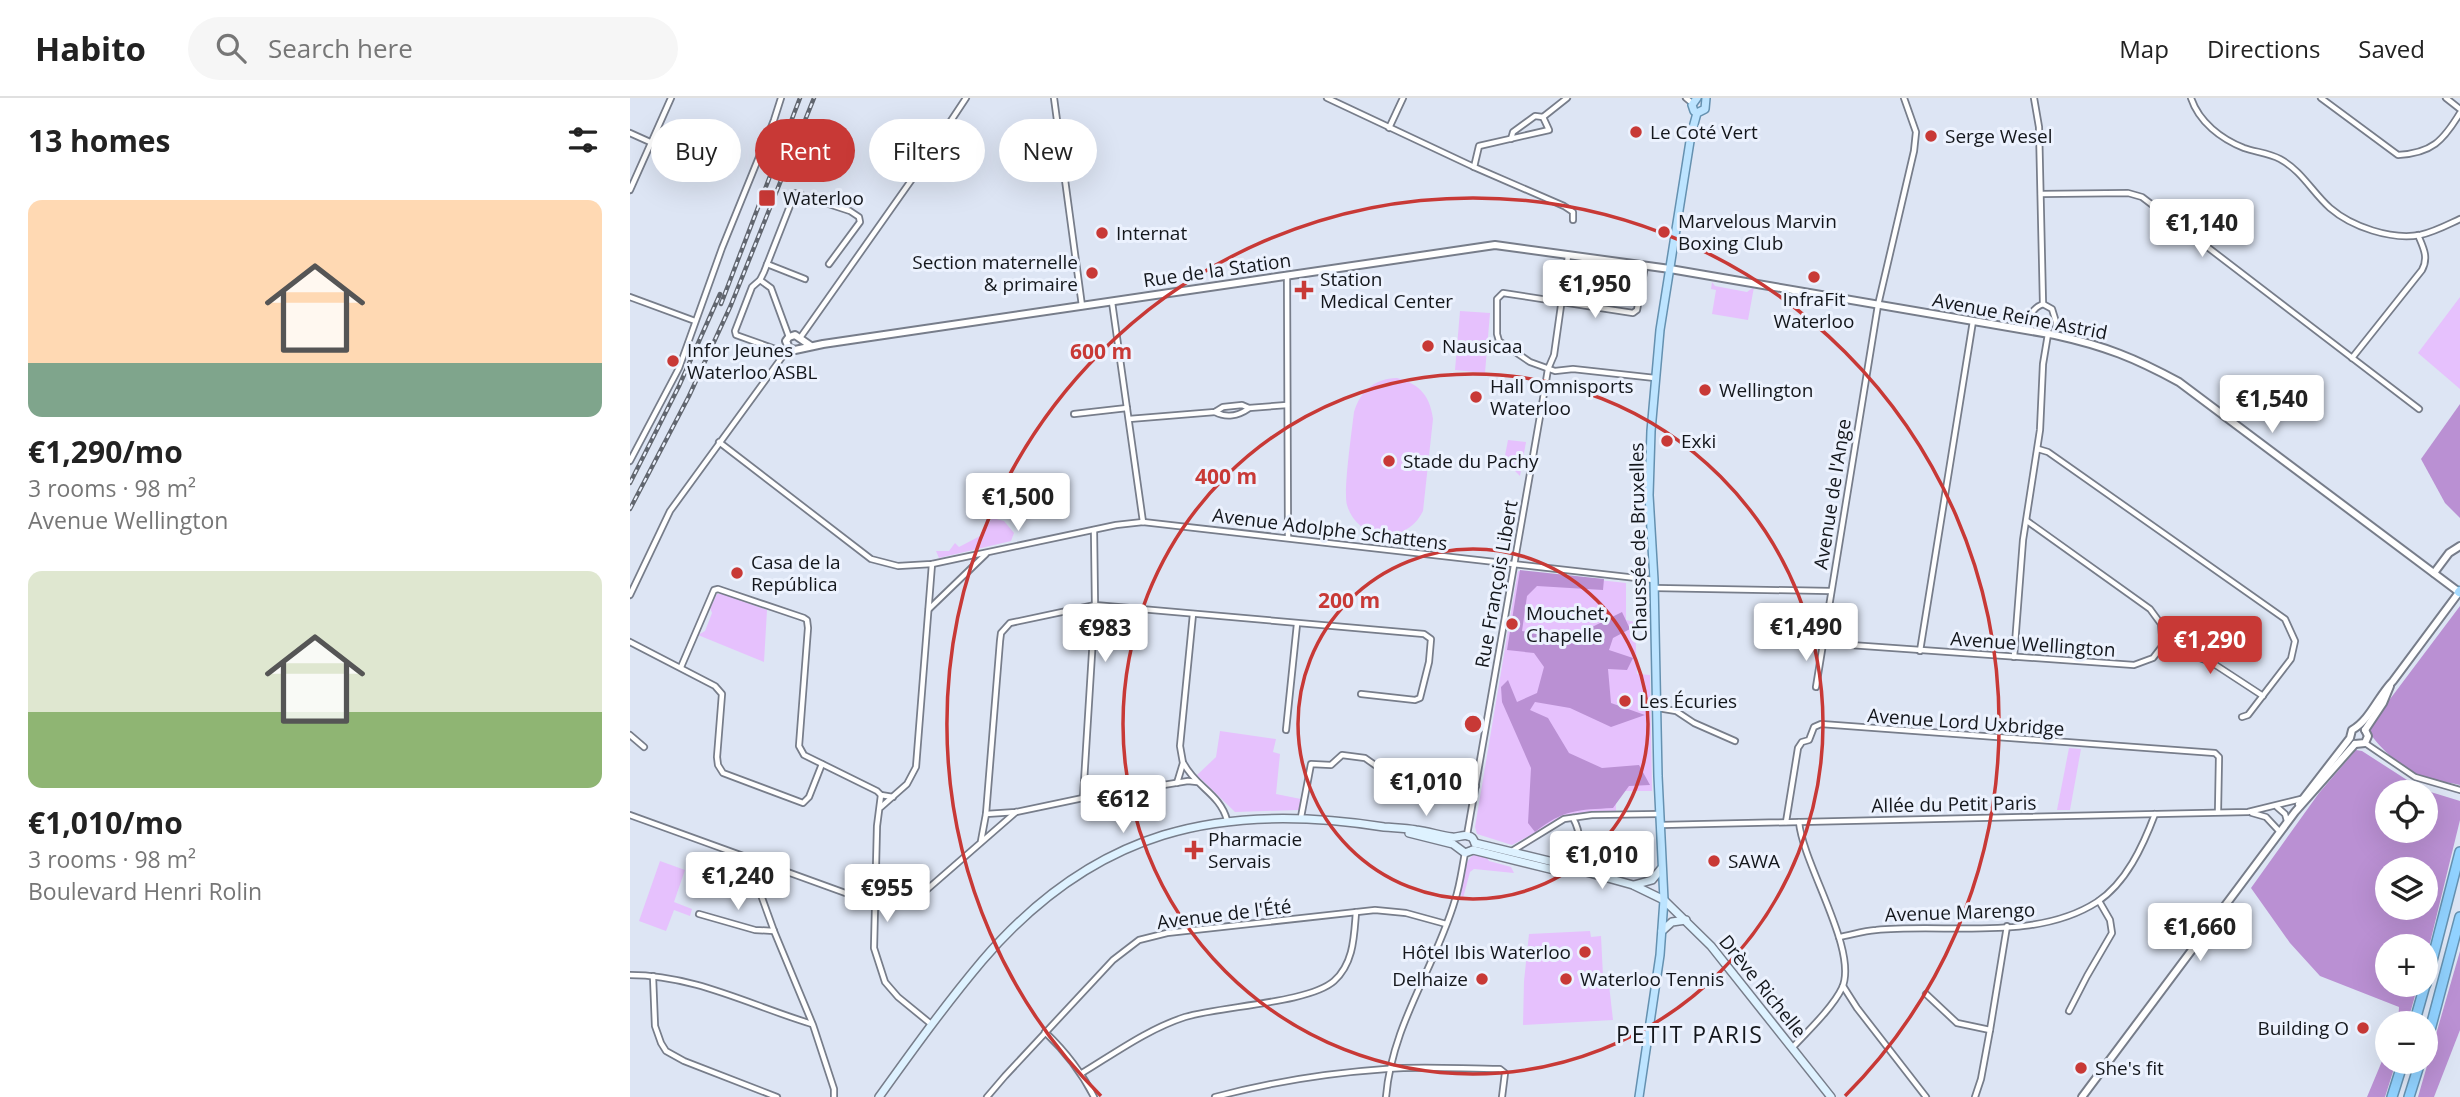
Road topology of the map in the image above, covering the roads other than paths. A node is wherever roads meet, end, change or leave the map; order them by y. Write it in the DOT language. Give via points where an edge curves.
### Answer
graph roads {
  1 [pos="671,98"];
  2 [pos="781,98"];
  3 [pos="966,98"];
  4 [pos="1054,98"];
  5 [pos="1327,98"];
  6 [pos="1403,98"];
  7 [pos="1567,98"];
  8 [pos="1904,98"];
  9 [pos="2034,98"];
  10 [pos="2191,98"];
  11 [pos="2321,98"];
  12 [pos="2446,98"];
  13 [pos="1693,100"];
  14 [pos="1705,100"];
  15 [pos="2460,111"];
  16 [pos="1697,113"];
  17 [pos="1543,117"];
  18 [pos="2460,122"];
  19 [pos="1390,128"];
  20 [pos="2452,129"];
  21 [pos="630,133"];
  22 [pos="1511,139"];
  23 [pos="650,142"];
  24 [pos="1474,167"];
  25 [pos="630,190"];
  26 [pos="2041,194"];
  27 [pos="2460,219"];
  28 [pos="1573,220"];
  29 [pos="2418,235"];
  30 [pos="1568,256"];
  31 [pos="767,264"];
  32 [pos="829,264"];
  33 [pos="1645,266"];
  34 [pos="1670,269"];
  35 [pos="1287,276"];
  36 [pos="805,279"];
  37 [pos="760,280"];
  38 [pos="630,297"];
  39 [pos="1112,302"];
  40 [pos="1562,302"];
  41 [pos="2043,304"];
  42 [pos="1878,305"];
  43 [pos="1082,306"];
  44 [pos="695,321"];
  45 [pos="1973,321"];
  46 [pos="2028,330"];
  47 [pos="2051,334"];
  48 [pos="789,337"];
  49 [pos="800,338"];
  50 [pos="811,346"];
  51 [pos="789,348"];
  52 [pos="798,349"];
  53 [pos="2352,358"];
  54 [pos="1548,369"];
  55 [pos="1655,378"];
  56 [pos="1287,405"];
  57 [pos="1127,408"];
  58 [pos="2419,410"];
  59 [pos="1074,414"];
  60 [pos="1129,419"];
  61 [pos="719,442"];
  62 [pos="2038,449"];
  63 [pos="630,461"];
  64 [pos="2026,521"];
  65 [pos="1143,522"];
  66 [pos="1094,530"];
  67 [pos="1288,537"];
  68 [pos="2460,546"];
  69 [pos="985,554"];
  70 [pos="932,564"];
  71 [pos="1513,564"];
  72 [pos="2434,573"];
  73 [pos="1655,584"];
  74 [pos="1830,591"];
  75 [pos="2460,591"];
  76 [pos="630,595"];
  77 [pos="1096,605"];
  78 [pos="929,609"];
  79 [pos="1193,614"];
  80 [pos="1297,624"];
  81 [pos="630,642"];
  82 [pos="1822,643"];
  83 [pos="2163,645"];
  84 [pos="1920,651"];
  85 [pos="2014,657"];
  86 [pos="681,667"];
  87 [pos="1816,687"];
  88 [pos="1361,694"];
  89 [pos="2263,696"];
  90 [pos="1658,708"];
  91 [pos="2242,717"];
  92 [pos="2362,729"];
  93 [pos="1286,730"];
  94 [pos="630,735"];
  95 [pos="2350,738"];
  96 [pos="1735,741"];
  97 [pos="2365,743"];
  98 [pos="2355,744"];
  99 [pos="644,747"];
  100 [pos="1183,763"];
  101 [pos="822,764"];
  102 [pos="1177,782"];
  103 [pos="1196,782"];
  104 [pos="1476,786"];
  105 [pos="2460,790"];
  106 [pos="881,795"];
  107 [pos="893,797"];
  108 [pos="1083,798"];
  109 [pos="2302,799"];
  110 [pos="2276,806"];
  111 [pos="881,807"];
  112 [pos="1016,812"];
  113 [pos="2218,812"];
  114 [pos="2248,812"];
  115 [pos="2295,812"];
  116 [pos="986,814"];
  117 [pos="1660,814"];
  118 [pos="2155,814"];
  119 [pos="630,815"];
  120 [pos="1301,817"];
  121 [pos="1573,817"];
  122 [pos="1227,820"];
  123 [pos="1786,822"];
  124 [pos="1800,822"];
  125 [pos="2287,822"];
  126 [pos="1661,825"];
  127 [pos="1391,828"];
  128 [pos="2280,832"];
  129 [pos="1464,836"];
  130 [pos="981,841"];
  131 [pos="1468,848"];
  132 [pos="1511,851"];
  133 [pos="2460,852"];
  134 [pos="748,859"];
  135 [pos="1577,869"];
  136 [pos="1661,869"];
  137 [pos="1633,885"];
  138 [pos="1664,900"];
  139 [pos="2098,901"];
  140 [pos="875,905"];
  141 [pos="1356,912"];
  142 [pos="699,914"];
  143 [pos="2460,917"];
  144 [pos="1686,920"];
  145 [pos="1446,924"];
  146 [pos="2007,926"];
  147 [pos="774,931"];
  148 [pos="1662,931"];
  149 [pos="2438,936"];
  150 [pos="1839,937"];
  151 [pos="630,975"];
  152 [pos="653,976"];
  153 [pos="1843,986"];
  154 [pos="1926,994"];
  155 [pos="2435,1011"];
  156 [pos="2069,1012"];
  157 [pos="813,1024"];
  158 [pos="931,1024"];
  159 [pos="1990,1030"];
  160 [pos="1045,1032"];
  161 [pos="1793,1047"];
  162 [pos="1388,1069"];
  163 [pos="1082,1073"];
  164 [pos="2399,1074"];
  165 [pos="2416,1074"];
  166 [pos="777,1097"];
  167 [pos="834,1097"];
  168 [pos="879,1097"];
  169 [pos="988,1097"];
  170 [pos="1094,1097"];
  171 [pos="1215,1097"];
  172 [pos="1386,1097"];
  173 [pos="1502,1097"];
  174 [pos="1639,1097"];
  175 [pos="1831,1097"];
  176 [pos="1926,1097"];
  177 [pos="1975,1097"];
  178 [pos="2082,1097"];
  179 [pos="2392,1097"];
  180 [pos="2409,1097"];
  1 -- 23 [label="street"];
  2 -- 44 [label="street"];
  3 -- 49 [label="street"];
  4 -- 43 [label="street"];
  5 -- 19 [label="street"];
  6 -- 19 [label="street"];
  7 -- 17 [label="street"];
  8 -- 42 [label="street, Avenue de l'Ange" via="1916,132 1914,151"];
  9 -- 26 [label="street"];
  10 -- 29 [label="street" via="2203,121 2216,132 2292,167 2343,218 2394,235"];
  11 -- 20 [label="street" via="2398,155 2427,148"];
  12 -- 15 [label="street"];
  13 -- 14 [label="main road, Chaussée de Bruxelles"];
  13 -- 16 [label="main road, Chaussée de Bruxelles"];
  14 -- 16 [label="main road, Chaussée de Bruxelles" via="1704,111"];
  15 -- 20 [label="street"];
  16 -- 34 [label="main road, Chaussée de Bruxelles"];
  17 -- 22 [label="street" via="1535,116 1513,132"];
  17 -- 22 [label="street" via="1549,130"];
  18 -- 20 [label="street"];
  19 -- 24 [label="street"];
  21 -- 23 [label="street"];
  22 -- 24 [label="street" via="1479,146"];
  23 -- 25 [label="street"];
  24 -- 28 [label="street" via="1564,206 1573,212"];
  26 -- 41 [label="street"];
  26 -- 53 [label="street" via="2128,193 2142,197"];
  27 -- 29 [label="street"];
  29 -- 53 [label="street" via="2425,252 2422,270"];
  30 -- 33 [label="street, Rue de la Station"];
  30 -- 35 [label="street, Rue de la Station" via="1494,245"];
  30 -- 40 [label="street, Rue François Libert"];
  31 -- 32 [label="street" via="794,193 859,217 860,222"];
  31 -- 36 [label="street"];
  31 -- 37 [label="street"];
  33 -- 34 [label="street, Rue de la Station"];
  33 -- 40 [label="street" via="1633,313"];
  34 -- 42 [label="street, Avenue Reine Astrid"];
  34 -- 55 [label="main road, Chaussée de Bruxelles"];
  35 -- 39 [label="street, Rue de la Station"];
  35 -- 56 [label="street"];
  37 -- 48 [label="street" via="771,288"];
  37 -- 51 [label="street" via="752,287 736,335 778,350"];
  38 -- 44 [label="street"];
  39 -- 43 [label="street, Rue de la Station"];
  39 -- 57 [label="street"];
  40 -- 54 [label="street, Rue François Libert"];
  40 -- 54 [label="street" via="1503,293 1497,299 1499,341"];
  41 -- 46 [label="street" via="2030,314"];
  41 -- 47 [label="street" via="2053,309"];
  42 -- 45 [label="street, Avenue Reine Astrid"];
  42 -- 74 [label="street, Avenue de l'Ange"];
  43 -- 50 [label="street, Rue de la Station"];
  44 -- 63 [label="street" via="680,368"];
  45 -- 46 [label="street, Avenue Reine Astrid"];
  45 -- 84 [label="street"];
  46 -- 47 [label="street, Avenue Reine Astrid"];
  47 -- 62 [label="street" via="2043,364"];
  47 -- 72 [label="street, Avenue Reine Astrid" via="2097,344 2179,382"];
  48 -- 49 [label="street"];
  48 -- 51 [label="street"];
  49 -- 50 [label="street"];
  49 -- 52 [label="street"];
  50 -- 52 [label="street, Rue de la Station"];
  51 -- 52 [label="street"];
  51 -- 61 [label="street"];
  53 -- 58 [label="street"];
  54 -- 55 [label="street"];
  54 -- 71 [label="street, Rue François Libert"];
  55 -- 73 [label="main road, Chaussée de Bruxelles" via="1649,495"];
  56 -- 60 [label="street" via="1222,416 1215,411"];
  56 -- 67 [label="street"];
  57 -- 59 [label="street"];
  57 -- 60 [label="street"];
  60 -- 65 [label="street"];
  61 -- 70 [label="street, Avenue Adolphe Schattens" via="871,559 898,566"];
  61 -- 76 [label="street" via="670,511"];
  62 -- 64 [label="street"];
  62 -- 89 [label="street" via="2285,619 2295,650"];
  64 -- 83 [label="street" via="2150,609 2161,624"];
  64 -- 85 [label="street"];
  65 -- 66 [label="street, Avenue Adolphe Schattens"];
  65 -- 67 [label="street, Avenue Adolphe Schattens"];
  66 -- 69 [label="street, Avenue Adolphe Schattens"];
  66 -- 77 [label="street"];
  67 -- 71 [label="street, Avenue Adolphe Schattens"];
  68 -- 72 [label="street"];
  69 -- 70 [label="street, Avenue Adolphe Schattens"];
  69 -- 78 [label="street"];
  70 -- 78 [label="street"];
  71 -- 73 [label="street, Avenue Adolphe Schattens"];
  71 -- 104 [label="street, Rue François Libert"];
  72 -- 75 [label="street, Avenue Reine Astrid"];
  73 -- 74 [label="street, Avenue Adolphe Schattens"];
  73 -- 90 [label="main road, Chaussée de Bruxelles"];
  74 -- 82 [label="street, Avenue de l'Ange"];
  75 -- 92 [label="street" via="2382,692"];
  77 -- 79 [label="street"];
  77 -- 108 [label="street"];
  77 -- 116 [label="street" via="1010,623 1001,633"];
  78 -- 107 [label="street" via="916,767"];
  79 -- 80 [label="street"];
  79 -- 100 [label="street" via="1180,746"];
  80 -- 88 [label="street" via="1424,634 1431,639 1420,698"];
  80 -- 93 [label="street"];
  81 -- 86 [label="street"];
  82 -- 84 [label="street, Avenue Wellington"];
  82 -- 87 [label="street, Avenue de l'Ange"];
  83 -- 85 [label="street, Avenue Wellington" via="2153,658 2134,665"];
  83 -- 89 [label="street" via="2211,662"];
  84 -- 85 [label="street, Avenue Wellington"];
  86 -- 101 [label="street" via="722,694 717,757 723,773 803,803"];
  86 -- 101 [label="street" via="714,590 804,618 808,628 799,746 804,755"];
  89 -- 91 [label="street"];
  90 -- 96 [label="street" via="1676,711"];
  90 -- 117 [label="main road, Chaussée de Bruxelles"];
  92 -- 95 [label="street" via="2352,730"];
  92 -- 97 [label="street" via="2368,736"];
  94 -- 99 [label="street"];
  95 -- 98 [label="street"];
  95 -- 109 [label="street"];
  97 -- 98 [label="street"];
  97 -- 105 [label="street" via="2415,777"];
  98 -- 115 [label="street"];
  100 -- 102 [label="street"];
  100 -- 103 [label="street"];
  101 -- 106 [label="street"];
  102 -- 103 [label="street"];
  102 -- 108 [label="street"];
  103 -- 122 [label="street" via="1220,802"];
  104 -- 120 [label="street" via="1382,770 1366,758 1342,755 1331,765 1311,764"];
  104 -- 129 [label="street, Rue François Libert"];
  106 -- 107 [label="street"];
  106 -- 111 [label="street"];
  107 -- 111 [label="street"];
  108 -- 112 [label="street"];
  109 -- 110 [label="street, Allée du Petit Paris"];
  109 -- 115 [label="street"];
  110 -- 114 [label="street, Allée du Petit Paris"];
  110 -- 125 [label="street"];
  111 -- 140 [label="street"];
  112 -- 116 [label="street"];
  112 -- 130 [label="street"];
  113 -- 114 [label="street, Allée du Petit Paris"];
  113 -- 118 [label="street, Allée du Petit Paris"];
  113 -- 123 [label="street, Avenue Lord Uxbridge" via="2219,757 2215,753 1821,724 1798,748"];
  114 -- 128 [label="street" via="2266,817"];
  115 -- 125 [label="street"];
  116 -- 130 [label="street"];
  117 -- 121 [label="street"];
  117 -- 126 [label="main road, Chaussée de Bruxelles"];
  118 -- 124 [label="street, Allée du Petit Paris"];
  118 -- 139 [label="street, Avenue Marengo" via="2125,874"];
  119 -- 134 [label="street"];
  120 -- 122 [label="main road"];
  120 -- 127 [label="main road"];
  121 -- 132 [label="street"];
  121 -- 135 [label="street" via="1580,840"];
  122 -- 158 [label="main road" via="1154,837 1082,873 1016,927"];
  123 -- 124 [label="street, Allée du Petit Paris"];
  123 -- 126 [label="street, Allée du Petit Paris"];
  124 -- 150 [label="street" via="1804,848"];
  125 -- 128 [label="street"];
  126 -- 136 [label="main road, Chaussée de Bruxelles"];
  127 -- 129 [label="main road"];
  127 -- 131 [label="main road"];
  128 -- 178 [label="street"];
  129 -- 131 [label="main road" via="1473,838"];
  129 -- 131 [label="main road" via="1457,842"];
  130 -- 140 [label="street" via="914,900 895,906"];
  131 -- 132 [label="main road"];
  131 -- 135 [label="main road" via="1554,870"];
  131 -- 145 [label="street"];
  132 -- 135 [label="main road"];
  133 -- 149 [label="highway"];
  134 -- 140 [label="street"];
  134 -- 147 [label="street"];
  135 -- 137 [label="main road, Drève Richelle"];
  136 -- 137 [label="main road" via="1652,880"];
  136 -- 138 [label="main road, Chaussée de Bruxelles"];
  137 -- 138 [label="main road, Drève Richelle"];
  138 -- 144 [label="main road, Drève Richelle"];
  138 -- 148 [label="main road, Chaussée de Bruxelles"];
  139 -- 146 [label="street, Avenue Marengo" via="2051,922"];
  139 -- 156 [label="street" via="2112,933"];
  140 -- 158 [label="street" via="874,948 885,982"];
  141 -- 145 [label="street, Avenue de l'Été" via="1391,911"];
  141 -- 160 [label="street, Avenue de l'Été" via="1139,940 1113,960"];
  141 -- 163 [label="street" via="1346,966 1323,988 1181,1019"];
  142 -- 147 [label="street"];
  143 -- 155 [label="highway"];
  144 -- 148 [label="main road" via="1672,922"];
  144 -- 161 [label="main road, Drève Richelle"];
  145 -- 162 [label="street"];
  146 -- 150 [label="street, Avenue Marengo" via="1875,930"];
  146 -- 159 [label="street"];
  147 -- 157 [label="street"];
  148 -- 174 [label="main road, Chaussée de Bruxelles"];
  150 -- 153 [label="street"];
  151 -- 152 [label="street"];
  152 -- 157 [label="street" via="702,986"];
  152 -- 166 [label="street" via="655,1026 666,1051"];
  153 -- 161 [label="street"];
  153 -- 176 [label="street"];
  154 -- 159 [label="street" via="1957,1023"];
  157 -- 167 [label="street"];
  158 -- 168 [label="main road"];
  159 -- 177 [label="street"];
  160 -- 163 [label="street"];
  160 -- 169 [label="street, Avenue de l'Été"];
  161 -- 175 [label="main road, Drève Richelle"];
  162 -- 171 [label="street" via="1320,1076"];
  162 -- 172 [label="street"];
  162 -- 173 [label="street" via="1500,1069 1504,1073"];
  163 -- 170 [label="street"];
  164 -- 179 [label="highway"];
  165 -- 180 [label="highway"];
}
